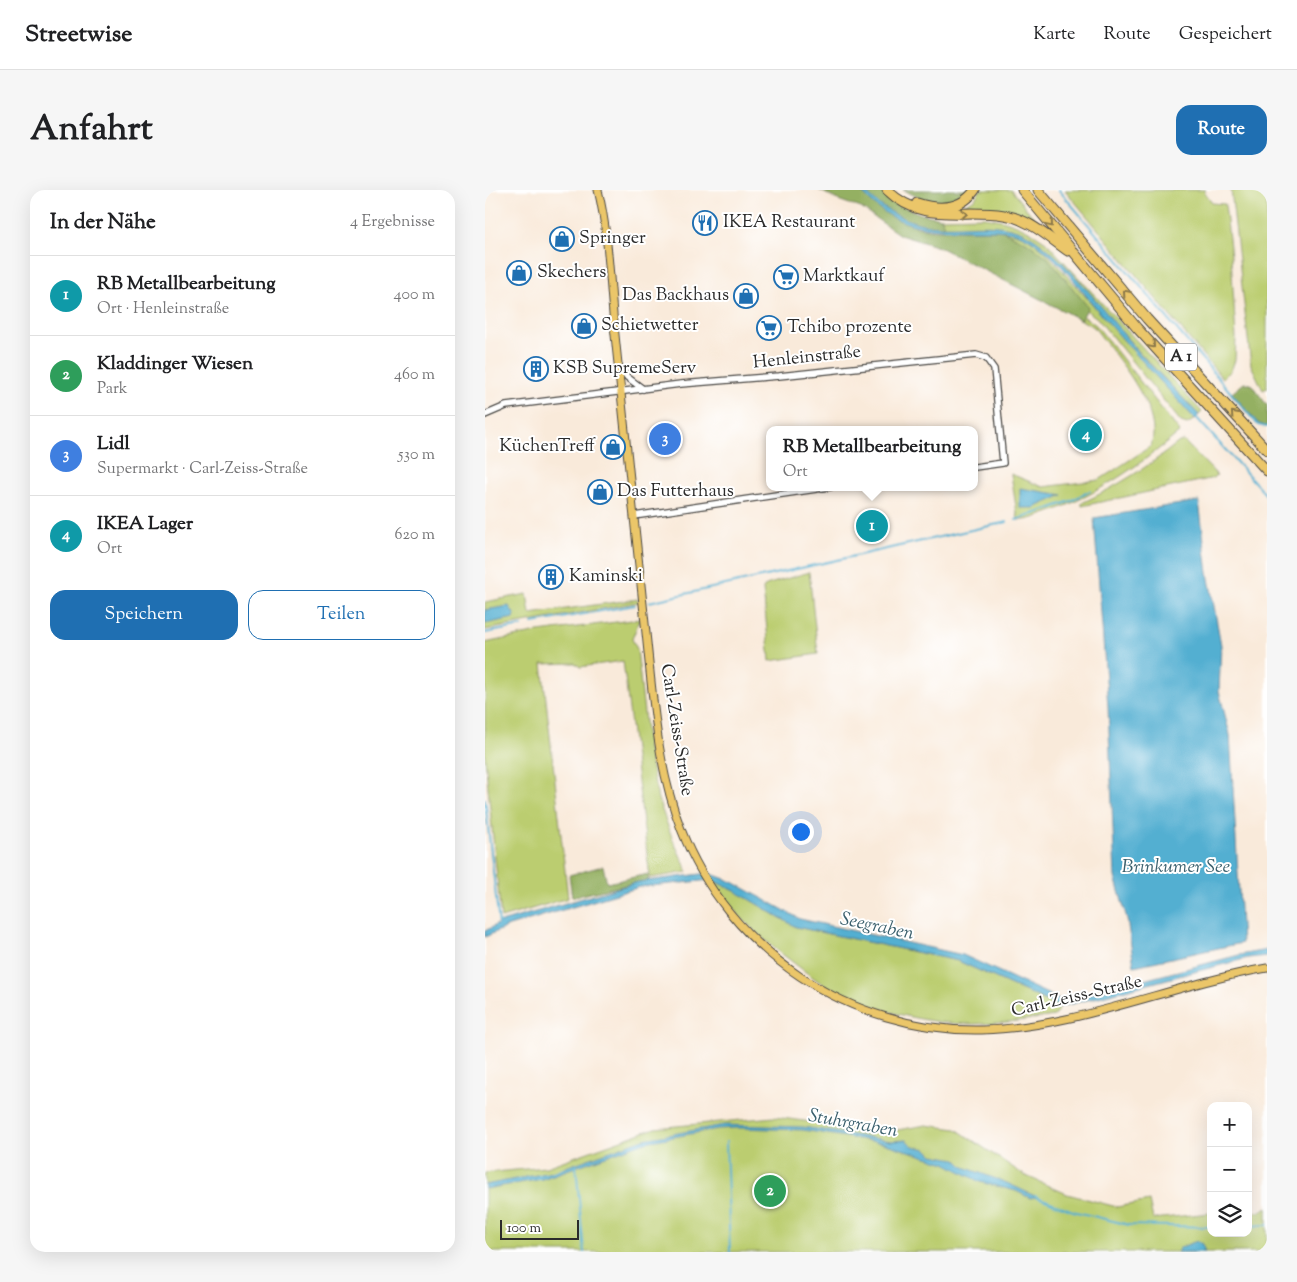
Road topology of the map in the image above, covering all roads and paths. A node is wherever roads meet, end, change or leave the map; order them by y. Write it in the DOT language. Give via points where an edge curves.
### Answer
graph roads {
  1 [pos="599,190"];
  2 [pos="887,190"];
  3 [pos="895,190"];
  4 [pos="975,190"];
  5 [pos="1021,190"];
  6 [pos="1038,190"];
  7 [pos="1078,258"];
  8 [pos="618,364"];
  9 [pos="643,388"];
  10 [pos="621,392"];
  11 [pos="485,415"];
  12 [pos="1267,450"];
  13 [pos="978,467"];
  14 [pos="1267,471"];
  15 [pos="803,491"];
  16 [pos="634,516"];
  17 [pos="1267,968"];
  1 -- 8 [label="main road, Carl-Zeiss-Straße"];
  2 -- 7 [label="highway, one-way" via="928,213 1005,215 1020,220"];
  3 -- 4 [label="highway" via="919,203 941,208 962,202"];
  5 -- 7 [label="highway, A 1, one-way"];
  12 -- 6 [label="highway, A 1, one-way" via="1147,319"];
  7 -- 14 [label="highway, A 1, one-way"];
  8 -- 9 [label="street" via="627,377"];
  8 -- 10 [label="main road, Carl-Zeiss-Straße"];
  9 -- 10 [label="street, Henleinstraße"];
  9 -- 13 [label="street, Henleinstraße" via="976,355 987,358 994,368 1003,463"];
  10 -- 11 [label="street, Henleinstraße" via="506,406"];
  10 -- 16 [label="main road, Carl-Zeiss-Straße"];
  15 -- 16 [label="street"];
  16 -- 17 [label="main road, Carl-Zeiss-Straße" via="663,768 676,817 709,884 745,931 797,975 851,1005 879,1016 923,1026 983,1030 1021,1027 1075,1016"];
}
